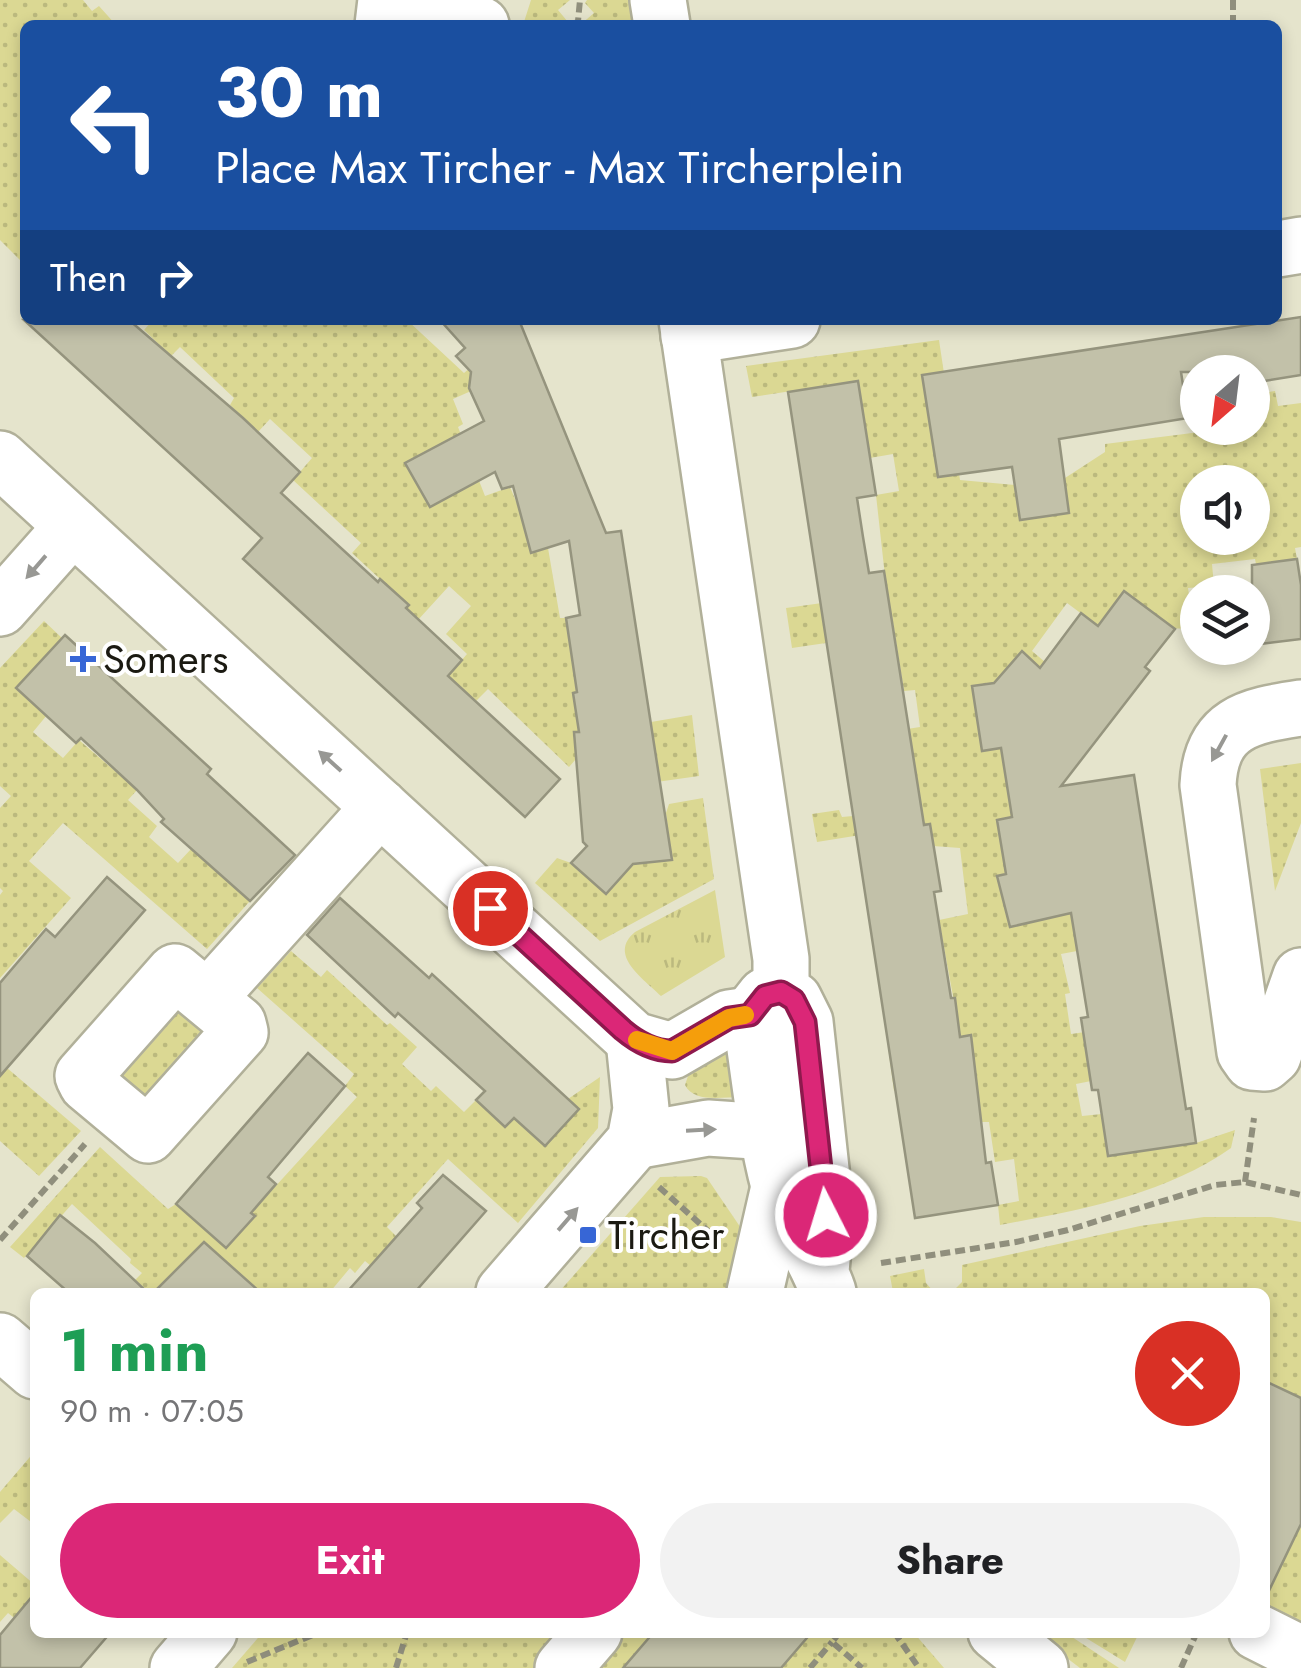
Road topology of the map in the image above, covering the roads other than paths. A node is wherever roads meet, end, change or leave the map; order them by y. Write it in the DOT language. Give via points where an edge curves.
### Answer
graph roads {
  1 [pos="418,0"];
  2 [pos="487,16"];
  3 [pos="727,325"];
  4 [pos="688,328"];
  5 [pos="0,459"];
  6 [pos="73,526"];
  7 [pos="0,608"];
  8 [pos="1301,708"];
  9 [pos="380,808"];
  10 [pos="1301,976"];
  11 [pos="208,998"];
  12 [pos="766,1004"];
  13 [pos="634,1040"];
  14 [pos="812,1084"];
  15 [pos="768,1132"];
  16 [pos="635,1142"];
  17 [pos="779,1187"];
  18 [pos="824,1282"];
  19 [pos="507,1288"];
  20 [pos="756,1288"];
  21 [pos="0,1340"];
  22 [pos="30,1367"];
  23 [pos="589,1638"];
  24 [pos="1003,1638"];
  25 [pos="1270,1638"];
  26 [pos="224,1649"];
  27 [pos="1301,1654"];
  28 [pos="178,1668"];
  29 [pos="563,1668"];
  30 [pos="1040,1668"];
  1 -- 2 [label="street"];
  3 -- 4 [label="street"];
  4 -- 12 [label="street" via="781,959"];
  5 -- 6 [label="street"];
  6 -- 7 [label="street, one-way"];
  9 -- 6 [label="street, one-way"];
  8 -- 10 [label="street, one-way" via="1242,720 1220,742 1209,770 1244,1052 1252,1062 1273,1056"];
  9 -- 11 [label="street"];
  9 -- 13 [label="street"];
  12 -- 13 [label="street" via="672,1051"];
  12 -- 14 [label="street" via="794,1000 801,1010"];
  12 -- 15 [label="street"];
  13 -- 16 [label="street" via="641,1108"];
  14 -- 15 [label="street" via="795,1118"];
  14 -- 18 [label="street" via="826,1215"];
  16 -- 15 [label="street, one-way" via="708,1128"];
  15 -- 17 [label="street"];
  19 -- 16 [label="street, one-way"];
  17 -- 18 [label="street"];
  17 -- 20 [label="street"];
  21 -- 22 [label="street"];
  23 -- 29 [label="street"];
  24 -- 30 [label="street"];
  25 -- 27 [label="street"];
  26 -- 28 [label="street"];
}
